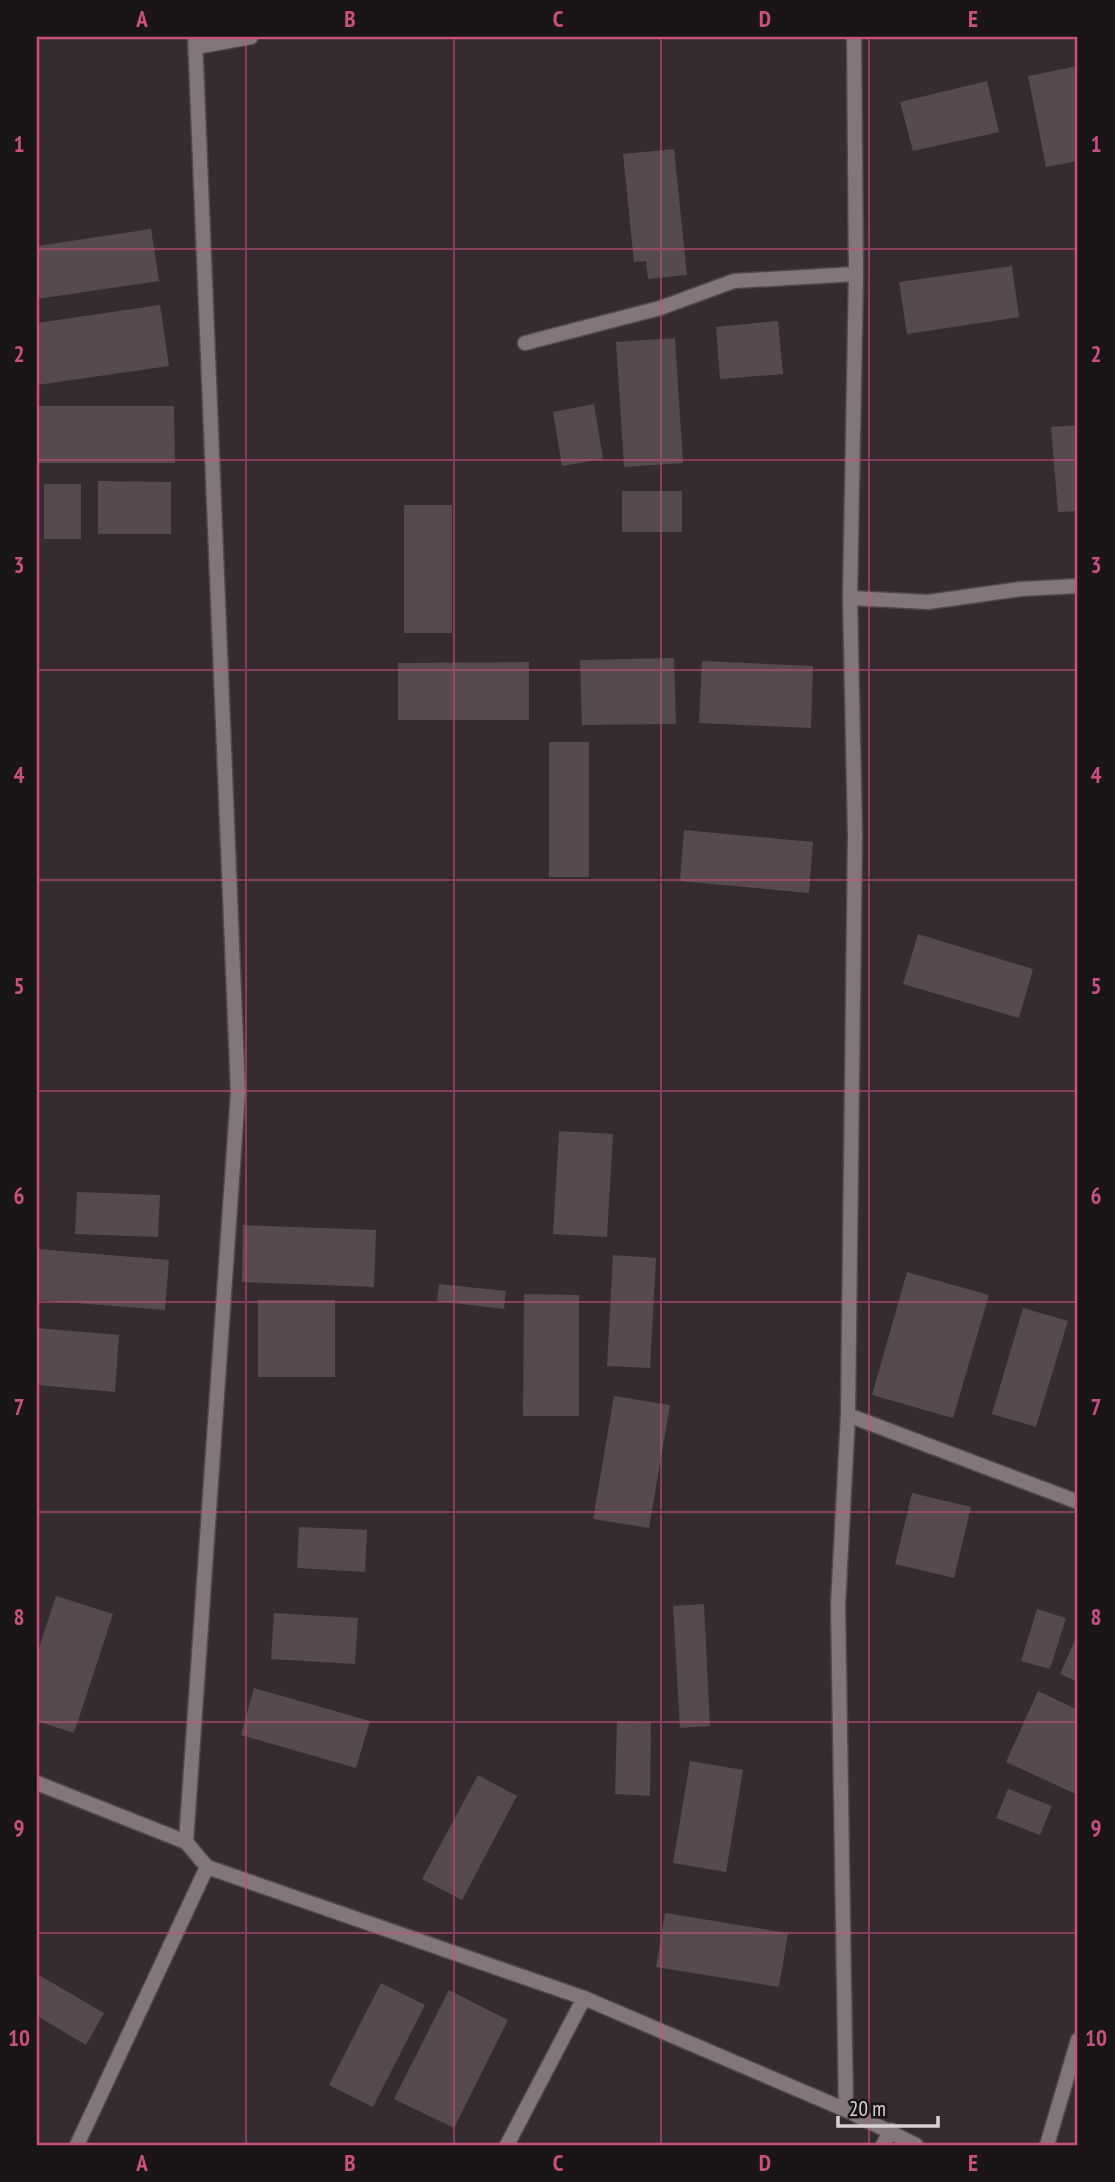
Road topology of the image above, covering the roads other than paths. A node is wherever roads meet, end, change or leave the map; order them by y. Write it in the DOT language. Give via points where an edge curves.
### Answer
graph roads {
  1 [pos="251,37"];
  2 [pos="854,37"];
  3 [pos="195,42"];
  4 [pos="856,274"];
  5 [pos="525,343"];
  6 [pos="1078,586"];
  7 [pos="850,598"];
  8 [pos="848,1415"];
  9 [pos="1078,1502"];
  10 [pos="37,1783"];
  11 [pos="186,1842"];
  12 [pos="206,1867"];
  13 [pos="584,1998"];
  14 [pos="1078,2040"];
  15 [pos="846,2110"];
  16 [pos="891,2130"];
  17 [pos="77,2145"];
  18 [pos="507,2145"];
  19 [pos="883,2145"];
  20 [pos="916,2145"];
  21 [pos="1047,2145"];
  1 -- 3 [label="street"];
  2 -- 4 [label="street"];
  3 -- 11 [label="street" via="238,1092"];
  4 -- 5 [label="street" via="734,281 660,308"];
  4 -- 7 [label="street"];
  6 -- 7 [label="street" via="928,602"];
  7 -- 8 [label="street" via="855,834"];
  8 -- 9 [label="street"];
  8 -- 15 [label="street" via="838,1605"];
  10 -- 11 [label="street"];
  11 -- 12 [label="street"];
  12 -- 13 [label="street"];
  12 -- 17 [label="street"];
  13 -- 15 [label="street"];
  13 -- 18 [label="street"];
  14 -- 21 [label="street"];
  15 -- 16 [label="street"];
  16 -- 19 [label="street"];
  16 -- 20 [label="street"];
}
